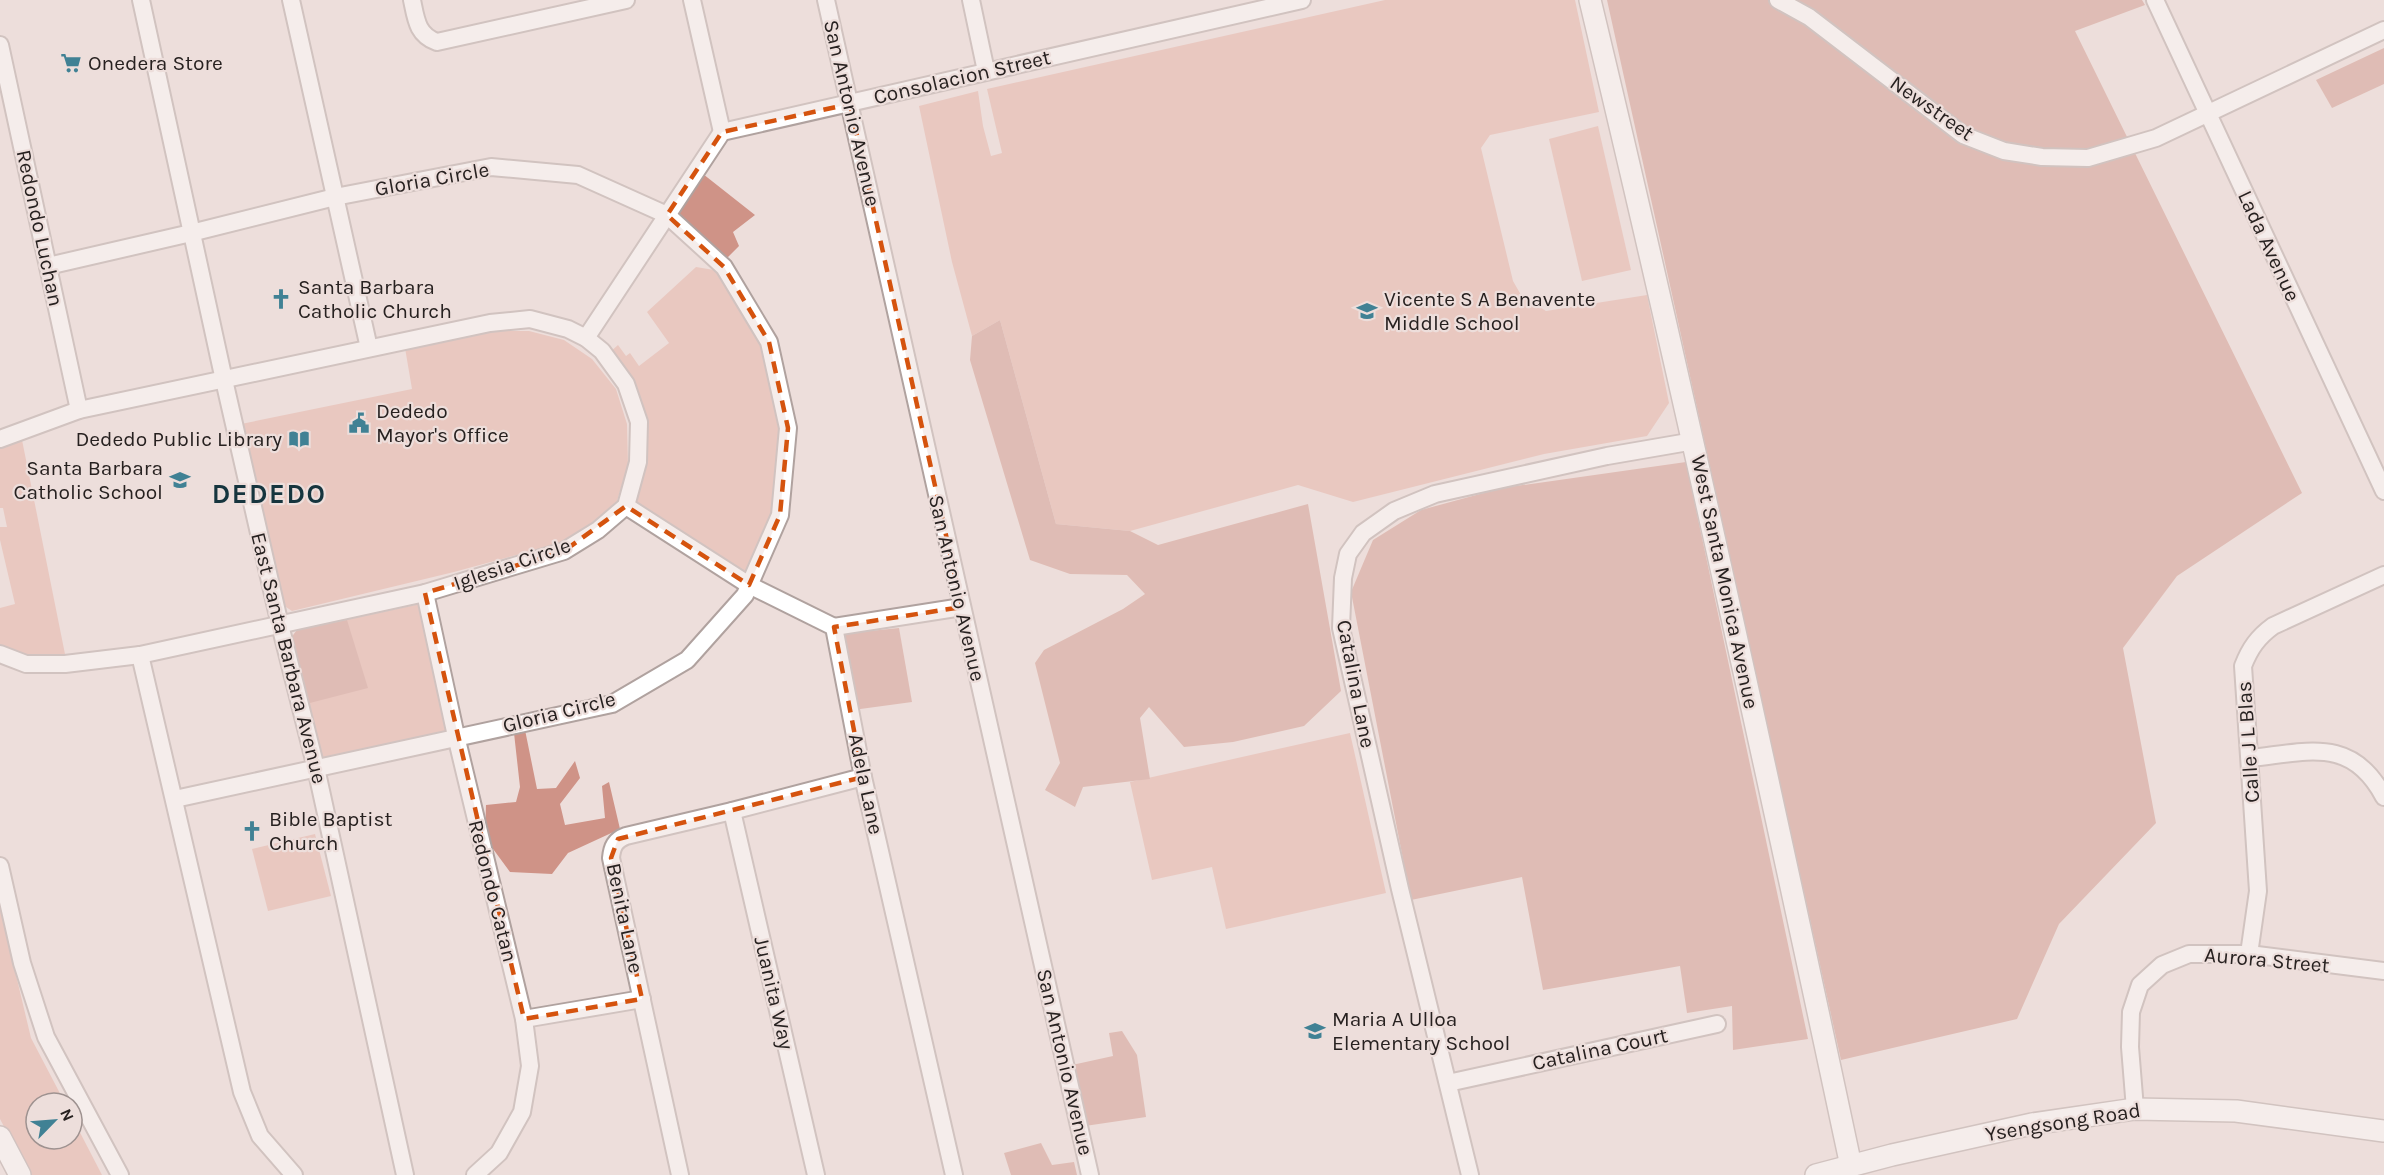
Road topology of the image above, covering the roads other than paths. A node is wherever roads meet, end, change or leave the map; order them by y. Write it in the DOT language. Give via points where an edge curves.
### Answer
graph roads {
  1 [pos="141,0"];
  2 [pos="291,0"];
  3 [pos="412,0"];
  4 [pos="626,0"];
  5 [pos="692,0"];
  6 [pos="826,0"];
  7 [pos="971,0"];
  8 [pos="1302,0"];
  9 [pos="1590,0"];
  10 [pos="1778,0"];
  11 [pos="2155,0"];
  12 [pos="1281,2"];
  13 [pos="556,8"];
  14 [pos="2384,30"];
  15 [pos="0,45"];
  16 [pos="986,71"];
  17 [pos="850,104"];
  18 [pos="2207,115"];
  19 [pos="722,132"];
  20 [pos="335,197"];
  21 [pos="667,215"];
  22 [pos="191,233"];
  23 [pos="48,266"];
  24 [pos="586,338"];
  25 [pos="369,348"];
  26 [pos="224,380"];
  27 [pos="79,410"];
  28 [pos="0,439"];
  29 [pos="1694,441"];
  30 [pos="2384,491"];
  31 [pos="626,506"];
  32 [pos="2384,575"];
  33 [pos="749,585"];
  34 [pos="424,593"];
  35 [pos="962,608"];
  36 [pos="280,625"];
  37 [pos="834,627"];
  38 [pos="0,654"];
  39 [pos="140,655"];
  40 [pos="456,736"];
  41 [pos="2250,758"];
  42 [pos="316,768"];
  43 [pos="863,777"];
  44 [pos="2384,797"];
  45 [pos="175,799"];
  46 [pos="732,811"];
  47 [pos="0,867"];
  48 [pos="2249,954"];
  49 [pos="2384,971"];
  50 [pos="642,999"];
  51 [pos="524,1019"];
  52 [pos="1717,1024"];
  53 [pos="1448,1083"];
  54 [pos="2135,1109"];
  55 [pos="2384,1131"];
  56 [pos="0,1137"];
  57 [pos="1852,1170"];
  58 [pos="20,1175"];
  59 [pos="120,1175"];
  60 [pos="294,1175"];
  61 [pos="405,1175"];
  62 [pos="475,1175"];
  63 [pos="680,1175"];
  64 [pos="816,1175"];
  65 [pos="954,1175"];
  66 [pos="1090,1175"];
  67 [pos="1470,1175"];
  68 [pos="1816,1175"];
  1 -- 22 [label="street, East Santa Barbara Avenue"];
  2 -- 20 [label="street"];
  3 -- 13 [label="street" via="418,29 437,42"];
  4 -- 13 [label="street"];
  5 -- 19 [label="street"];
  6 -- 17 [label="street, San Antonio Avenue"];
  7 -- 16 [label="street"];
  8 -- 12 [label="street, Consolacion Street"];
  9 -- 29 [label="main road, West Santa Monica Avenue"];
  10 -- 18 [label="street, Newstreet" via="1809,16 1963,135 2004,152 2088,158 2156,138"];
  11 -- 18 [label="street, Lada Avenue"];
  12 -- 16 [label="street, Consolacion Street"];
  14 -- 18 [label="street, Newstreet"];
  15 -- 23 [label="street, Redondo Luchan"];
  16 -- 17 [label="street, Consolacion Street"];
  17 -- 19 [label="street, Consolacion Street"];
  17 -- 35 [label="street, San Antonio Avenue"];
  18 -- 30 [label="street, Lada Avenue"];
  19 -- 21 [label="street"];
  20 -- 21 [label="street, Gloria Circle" via="491,167 578,175"];
  20 -- 22 [label="street, Gloria Circle"];
  20 -- 25 [label="street"];
  21 -- 24 [label="street"];
  21 -- 33 [label="street, Gloria Circle" via="724,267 769,342 788,428 780,514"];
  22 -- 23 [label="street, Gloria Circle"];
  22 -- 26 [label="street, East Santa Barbara Avenue"];
  23 -- 27 [label="street, Redondo Luchan"];
  24 -- 25 [label="street" via="530,319 490,323"];
  24 -- 31 [label="street" via="602,351 626,384 639,422 638,462"];
  25 -- 26 [label="street"];
  26 -- 27 [label="street"];
  26 -- 36 [label="street, East Santa Barbara Avenue"];
  27 -- 28 [label="street"];
  29 -- 53 [label="street, Catalina Lane" via="1435,494 1394,511 1363,533 1348,554 1341,628"];
  29 -- 57 [label="main road, West Santa Monica Avenue"];
  31 -- 33 [label="street"];
  31 -- 34 [label="street, Iglesia Circle" via="598,530 564,550"];
  32 -- 41 [label="street, Calle J L Blas" via="2259,636 2243,666"];
  33 -- 37 [label="street"];
  33 -- 40 [label="street, Gloria Circle" via="745,595 687,660 612,704"];
  34 -- 36 [label="street, Iglesia Circle"];
  34 -- 40 [label="street, Redondo Catan"];
  35 -- 37 [label="street"];
  35 -- 66 [label="street, San Antonio Avenue"];
  36 -- 39 [label="street, Iglesia Circle"];
  36 -- 42 [label="street, East Santa Barbara Avenue"];
  37 -- 43 [label="street, Adela Lane"];
  38 -- 39 [label="street, Iglesia Circle" via="26,664 65,664"];
  39 -- 45 [label="street"];
  40 -- 42 [label="street, Gloria Circle"];
  40 -- 51 [label="street, Redondo Catan"];
  41 -- 44 [label="street" via="2319,750 2344,755 2368,771"];
  41 -- 48 [label="street, Calle J L Blas" via="2258,891"];
  42 -- 45 [label="street, Gloria Circle"];
  42 -- 61 [label="street, East Santa Barbara Avenue"];
  43 -- 46 [label="street, Benita Lane"];
  43 -- 65 [label="street, Adela Lane"];
  45 -- 60 [label="street" via="242,1092 260,1136"];
  46 -- 50 [label="street, Benita Lane" via="618,838 614,844 611,858"];
  46 -- 64 [label="street, Juanita Way"];
  47 -- 59 [label="street" via="22,963 46,1037"];
  48 -- 49 [label="street, Aurora Street"];
  48 -- 54 [label="street, Aurora Street" via="2189,954 2162,966 2140,985 2131,1012"];
  50 -- 51 [label="street"];
  50 -- 63 [label="street, Benita Lane"];
  51 -- 62 [label="street, Redondo Catan" via="530,1066 522,1112 499,1153"];
  52 -- 53 [label="street, Catalina Court"];
  53 -- 67 [label="street, Catalina Lane"];
  54 -- 55 [label="main road, Ysengsong Road" via="2236,1111"];
  54 -- 57 [label="main road, Ysengsong Road" via="2032,1124"];
  56 -- 58 [label="main road"];
  57 -- 68 [label="main road, Ysengsong Road"];
}
